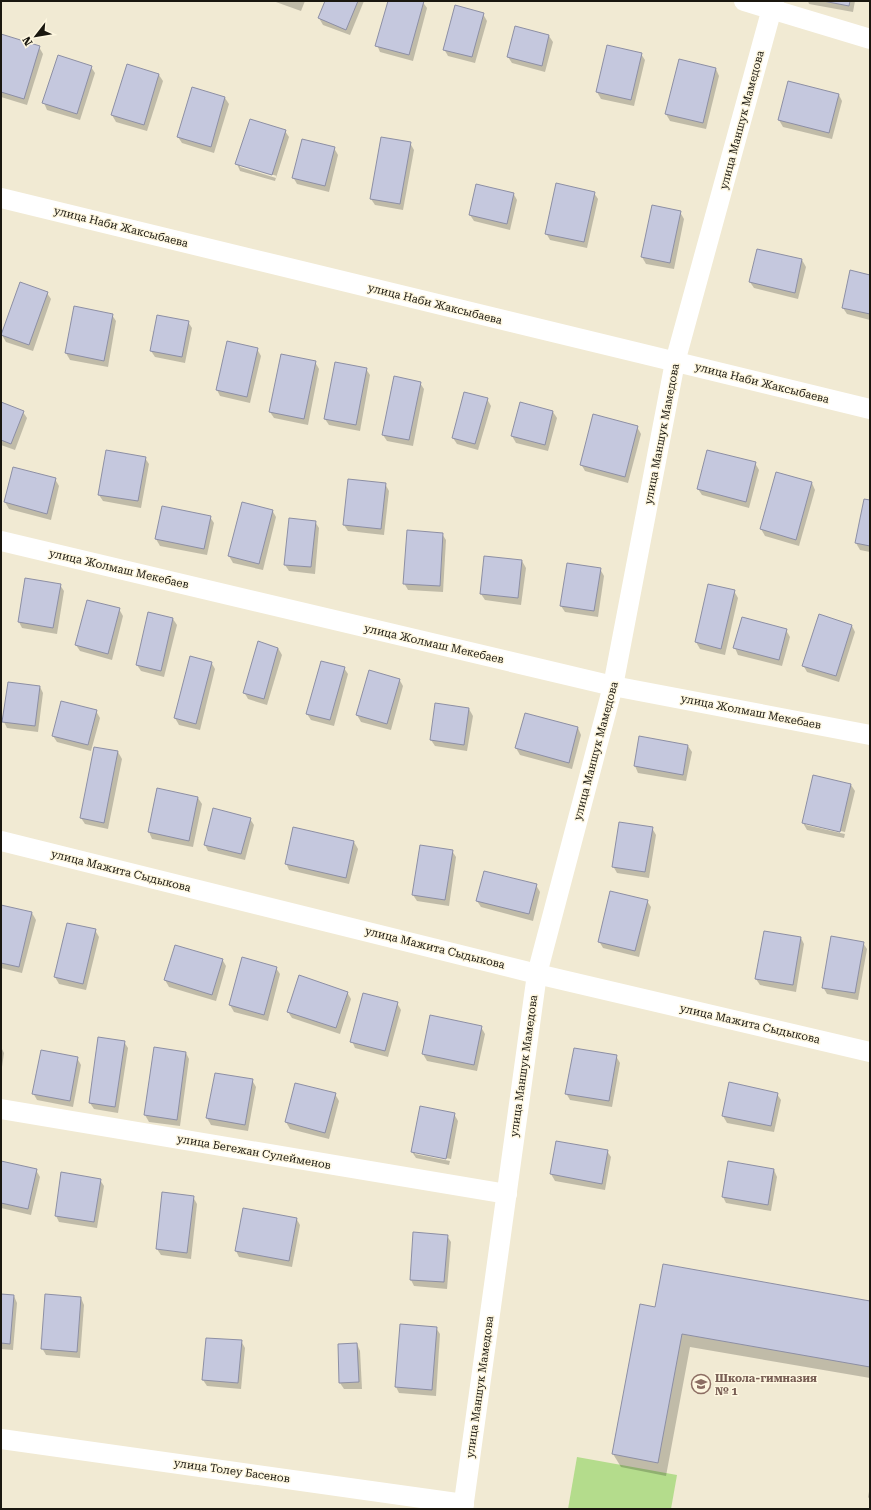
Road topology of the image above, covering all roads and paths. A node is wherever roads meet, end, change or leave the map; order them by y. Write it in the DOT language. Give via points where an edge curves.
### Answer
graph roads {
  1 [pos="744,1"];
  2 [pos="773,5"];
  3 [pos="870,39"];
  4 [pos="1,198"];
  5 [pos="675,362"];
  6 [pos="870,409"];
  7 [pos="1,540"];
  8 [pos="613,686"];
  9 [pos="870,735"];
  10 [pos="1,841"];
  11 [pos="537,974"];
  12 [pos="870,1052"];
  13 [pos="1,1109"];
  14 [pos="507,1194"];
  15 [pos="1,1439"];
  16 [pos="463,1507"];
  1 -- 2 [label="street"];
  2 -- 3 [label="street"];
  2 -- 5 [label="street, улица Маншук Мамедова"];
  4 -- 5 [label="street, улица Наби Жаксыбаева"];
  5 -- 6 [label="street, улица Наби Жаксыбаева"];
  5 -- 8 [label="street, улица Маншук Мамедова"];
  7 -- 8 [label="street, улица Жолмаш Мекебаев"];
  8 -- 9 [label="street, улица Жолмаш Мекебаев"];
  8 -- 11 [label="street, улица Маншук Мамедова"];
  10 -- 11 [label="street, улица Мажита Сыдыкова"];
  11 -- 12 [label="street, улица Мажита Сыдыкова"];
  11 -- 14 [label="street, улица Маншук Мамедова"];
  13 -- 14 [label="street, улица Бегежан Сулейменов"];
  14 -- 16 [label="street, улица Маншук Мамедова"];
  15 -- 16 [label="street, улица Толеу Басенов"];
}
